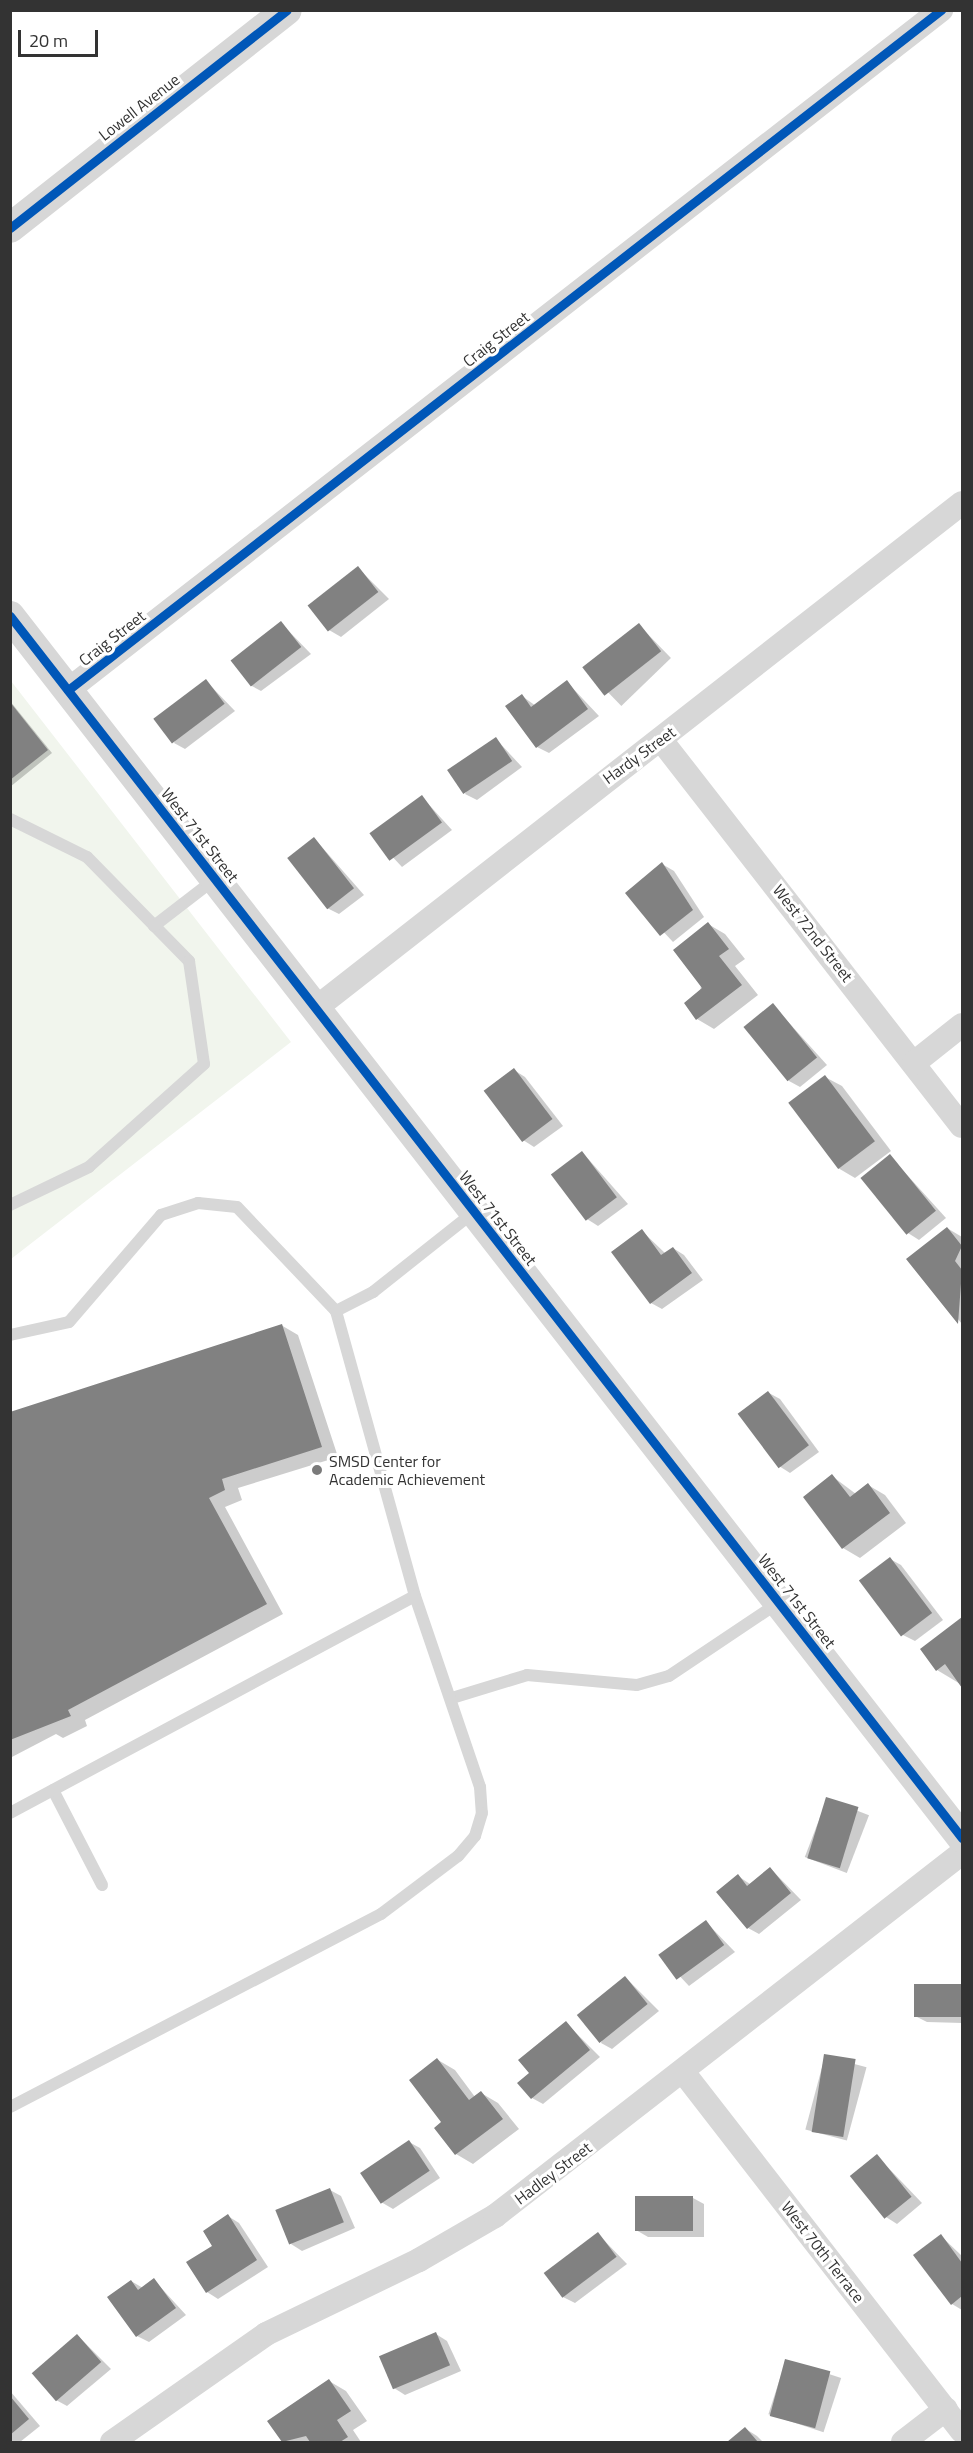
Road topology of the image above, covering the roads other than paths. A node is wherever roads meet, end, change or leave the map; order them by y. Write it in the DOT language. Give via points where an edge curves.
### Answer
graph roads {
  1 [pos="287,10"];
  2 [pos="941,10"];
  3 [pos="10,228"];
  4 [pos="963,503"];
  5 [pos="10,616"];
  6 [pos="68,690"];
  7 [pos="661,740"];
  8 [pos="10,819"];
  9 [pos="215,879"];
  10 [pos="154,926"];
  11 [pos="316,1008"];
  12 [pos="963,1025"];
  13 [pos="914,1062"];
  14 [pos="963,1126"];
  15 [pos="10,1205"];
  16 [pos="474,1211"];
  17 [pos="336,1311"];
  18 [pos="10,1335"];
  19 [pos="415,1596"];
  20 [pos="779,1602"];
  21 [pos="452,1698"];
  22 [pos="54,1790"];
  23 [pos="10,1813"];
  24 [pos="963,1838"];
  25 [pos="963,1853"];
  26 [pos="102,1885"];
  27 [pos="684,2073"];
  28 [pos="10,2107"];
  29 [pos="946,2409"];
  30 [pos="963,2431"];
  31 [pos="112,2442"];
  32 [pos="903,2442"];
  1 -- 3 [label="street, Lowell Avenue"];
  2 -- 6 [label="street, Craig Street"];
  4 -- 7 [label="street, Hardy Street"];
  5 -- 6 [label="street, West 71st Street"];
  6 -- 9 [label="street, West 71st Street"];
  7 -- 11 [label="street, Hardy Street"];
  7 -- 13 [label="street, West 72nd Street"];
  8 -- 10 [label="lane" via="87,857"];
  9 -- 10 [label="lane"];
  9 -- 11 [label="street, West 71st Street"];
  10 -- 15 [label="lane" via="189,961 204,1064 89,1167"];
  11 -- 16 [label="street, West 71st Street"];
  12 -- 13 [label="street"];
  13 -- 14 [label="street, West 72nd Street"];
  16 -- 17 [label="lane" via="373,1292"];
  16 -- 20 [label="street, West 71st Street"];
  17 -- 18 [label="lane" via="237,1207 198,1203 161,1215 69,1322"];
  17 -- 19 [label="lane"];
  19 -- 21 [label="lane"];
  19 -- 22 [label="lane"];
  20 -- 21 [label="lane" via="669,1676 637,1685 527,1675"];
  20 -- 24 [label="street, West 71st Street"];
  21 -- 28 [label="lane" via="480,1787 482,1813 475,1836 458,1856 381,1914"];
  22 -- 23 [label="lane"];
  22 -- 26 [label="lane"];
  25 -- 27 [label="street, Hadley Street"];
  27 -- 29 [label="street, West 70th Terrace"];
  27 -- 31 [label="street, Hadley Street" via="495,2216 419,2260 266,2334"];
  29 -- 30 [label="street, West 70th Terrace"];
  29 -- 32 [label="street"];
}
